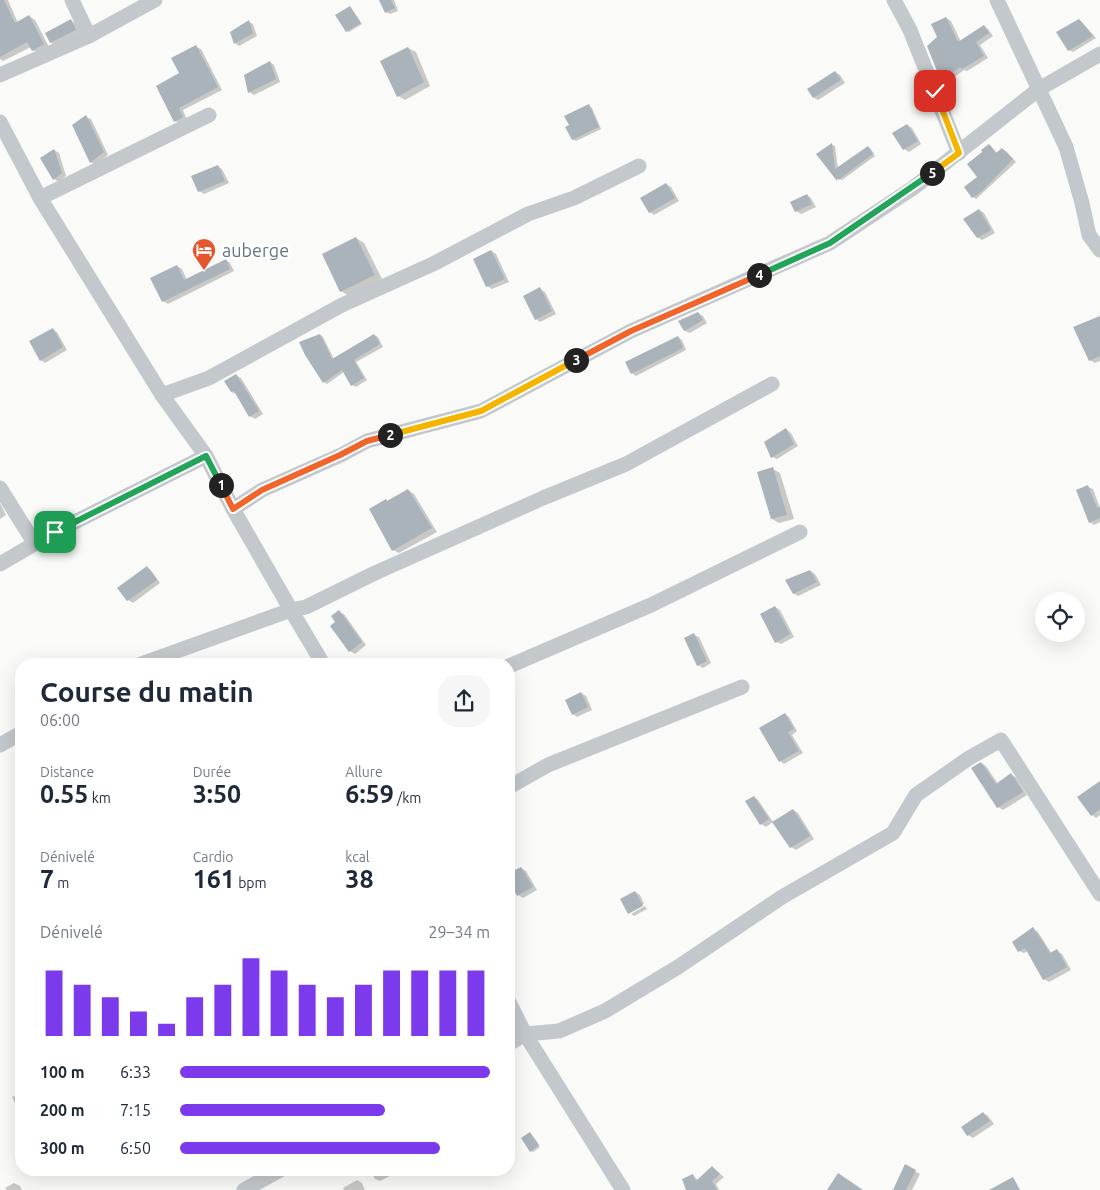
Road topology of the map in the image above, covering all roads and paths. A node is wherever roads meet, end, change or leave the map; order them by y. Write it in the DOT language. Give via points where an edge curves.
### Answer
graph roads {
  1 [pos="72,0"];
  2 [pos="155,0"];
  3 [pos="894,0"];
  4 [pos="997,0"];
  5 [pos="89,36"];
  6 [pos="1100,54"];
  7 [pos="0,75"];
  8 [pos="1039,89"];
  9 [pos="209,115"];
  10 [pos="0,122"];
  11 [pos="959,153"];
  12 [pos="639,166"];
  13 [pos="40,198"];
  14 [pos="1100,250"];
  15 [pos="772,384"];
  16 [pos="162,395"];
  17 [pos="206,456"];
  18 [pos="0,488"];
  19 [pos="233,509"];
  20 [pos="800,532"];
  21 [pos="34,544"];
  22 [pos="0,564"];
  23 [pos="290,610"];
  24 [pos="158,658"];
  25 [pos="319,658"];
  26 [pos="515,663"];
  27 [pos="742,687"];
  28 [pos="15,736"];
  29 [pos="0,745"];
  30 [pos="515,784"];
  31 [pos="1100,894"];
  32 [pos="515,1014"];
  33 [pos="525,1034"];
  34 [pos="515,1040"];
  35 [pos="269,1176"];
  36 [pos="244,1190"];
  37 [pos="623,1190"];
  1 -- 5 [label="street"];
  2 -- 5 [label="street"];
  3 -- 11 [label="street" via="910,30"];
  4 -- 8 [label="street"];
  5 -- 7 [label="street"];
  6 -- 8 [label="street"];
  8 -- 11 [label="street"];
  8 -- 14 [label="street" via="1066,147 1090,235"];
  9 -- 13 [label="street"];
  10 -- 13 [label="street"];
  11 -- 19 [label="street" via="830,243 631,331 481,411 367,441 262,490"];
  12 -- 16 [label="street" via="574,198 528,214 433,264 342,305 209,378"];
  13 -- 16 [label="street"];
  15 -- 23 [label="street" via="626,464 375,573 306,607"];
  16 -- 17 [label="street"];
  17 -- 19 [label="street"];
  17 -- 21 [label="street"];
  18 -- 21 [label="street"];
  19 -- 23 [label="street"];
  20 -- 26 [label="street" via="651,605"];
  21 -- 22 [label="street"];
  23 -- 24 [label="street"];
  23 -- 25 [label="street"];
  27 -- 30 [label="street" via="548,765"];
  28 -- 29 [label="street"];
  31 -- 33 [label="street" via="1002,740 916,794 893,833 782,897 678,967 606,1011 559,1031"];
  32 -- 33 [label="street"];
  33 -- 34 [label="street"];
  33 -- 37 [label="street"];
  35 -- 36 [label="street"];
}
